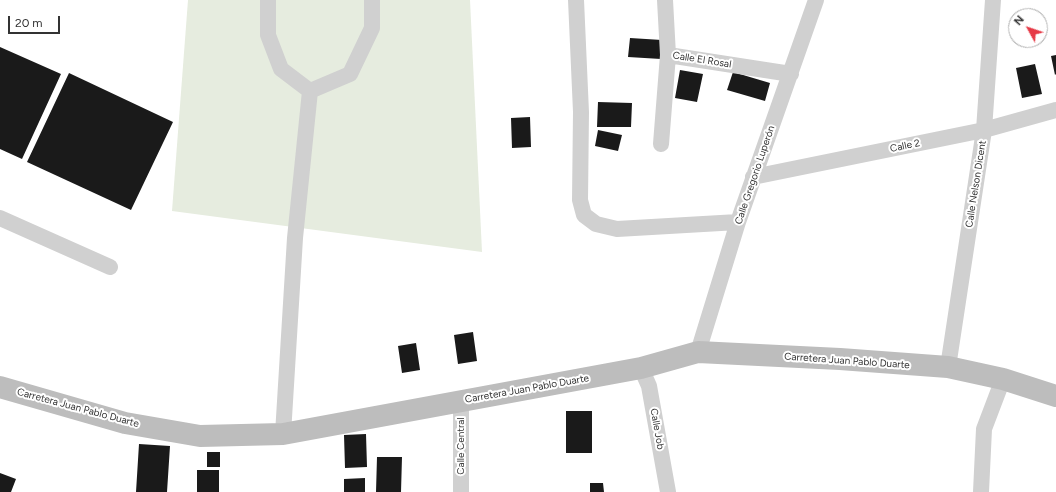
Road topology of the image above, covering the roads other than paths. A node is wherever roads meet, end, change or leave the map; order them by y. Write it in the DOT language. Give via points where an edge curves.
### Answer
graph roads {
  1 [pos="268,0"];
  2 [pos="372,0"];
  3 [pos="576,0"];
  4 [pos="665,0"];
  5 [pos="816,0"];
  6 [pos="993,0"];
  7 [pos="668,55"];
  8 [pos="790,74"];
  9 [pos="310,91"];
  10 [pos="1056,110"];
  11 [pos="984,130"];
  12 [pos="662,144"];
  13 [pos="753,177"];
  14 [pos="0,218"];
  15 [pos="738,222"];
  16 [pos="110,267"];
  17 [pos="698,352"];
  18 [pos="948,367"];
  19 [pos="641,368"];
  20 [pos="1003,379"];
  21 [pos="0,387"];
  22 [pos="1056,396"];
  23 [pos="461,401"];
  24 [pos="283,434"];
  25 [pos="461,492"];
  26 [pos="668,492"];
  27 [pos="981,492"];
  1 -- 9 [label="street" via="268,35 281,69"];
  2 -- 9 [label="street" via="372,28 350,74"];
  3 -- 15 [label="street" via="580,200 584,215 596,224 617,229"];
  4 -- 7 [label="street, Calle El Rosal"];
  5 -- 8 [label="street, Calle Gregorio Luperón"];
  6 -- 11 [label="street, Calle Nelson Dicent"];
  7 -- 8 [label="street, Calle El Rosal"];
  7 -- 12 [label="street"];
  8 -- 13 [label="street, Calle Gregorio Luperón"];
  9 -- 24 [label="street" via="295,238"];
  10 -- 11 [label="street, Calle 2"];
  11 -- 13 [label="street, Calle 2"];
  11 -- 18 [label="street, Calle Nelson Dicent"];
  13 -- 15 [label="street, Calle Gregorio Luperón"];
  14 -- 16 [label="street"];
  15 -- 17 [label="street, Calle Gregorio Luperón"];
  17 -- 18 [label="main road, Carretera Juan Pablo Duarte"];
  17 -- 19 [label="main road, Carretera Juan Pablo Duarte"];
  18 -- 20 [label="main road, Carretera Juan Pablo Duarte"];
  19 -- 23 [label="main road, Carretera Juan Pablo Duarte"];
  19 -- 26 [label="street, Calle Job" via="649,386"];
  20 -- 22 [label="main road, Carretera Juan Pablo Duarte"];
  20 -- 27 [label="street" via="984,429"];
  21 -- 24 [label="main road, Carretera Juan Pablo Duarte" via="125,423 200,436"];
  23 -- 24 [label="main road, Carretera Juan Pablo Duarte"];
  23 -- 25 [label="street, Calle Central"];
}
